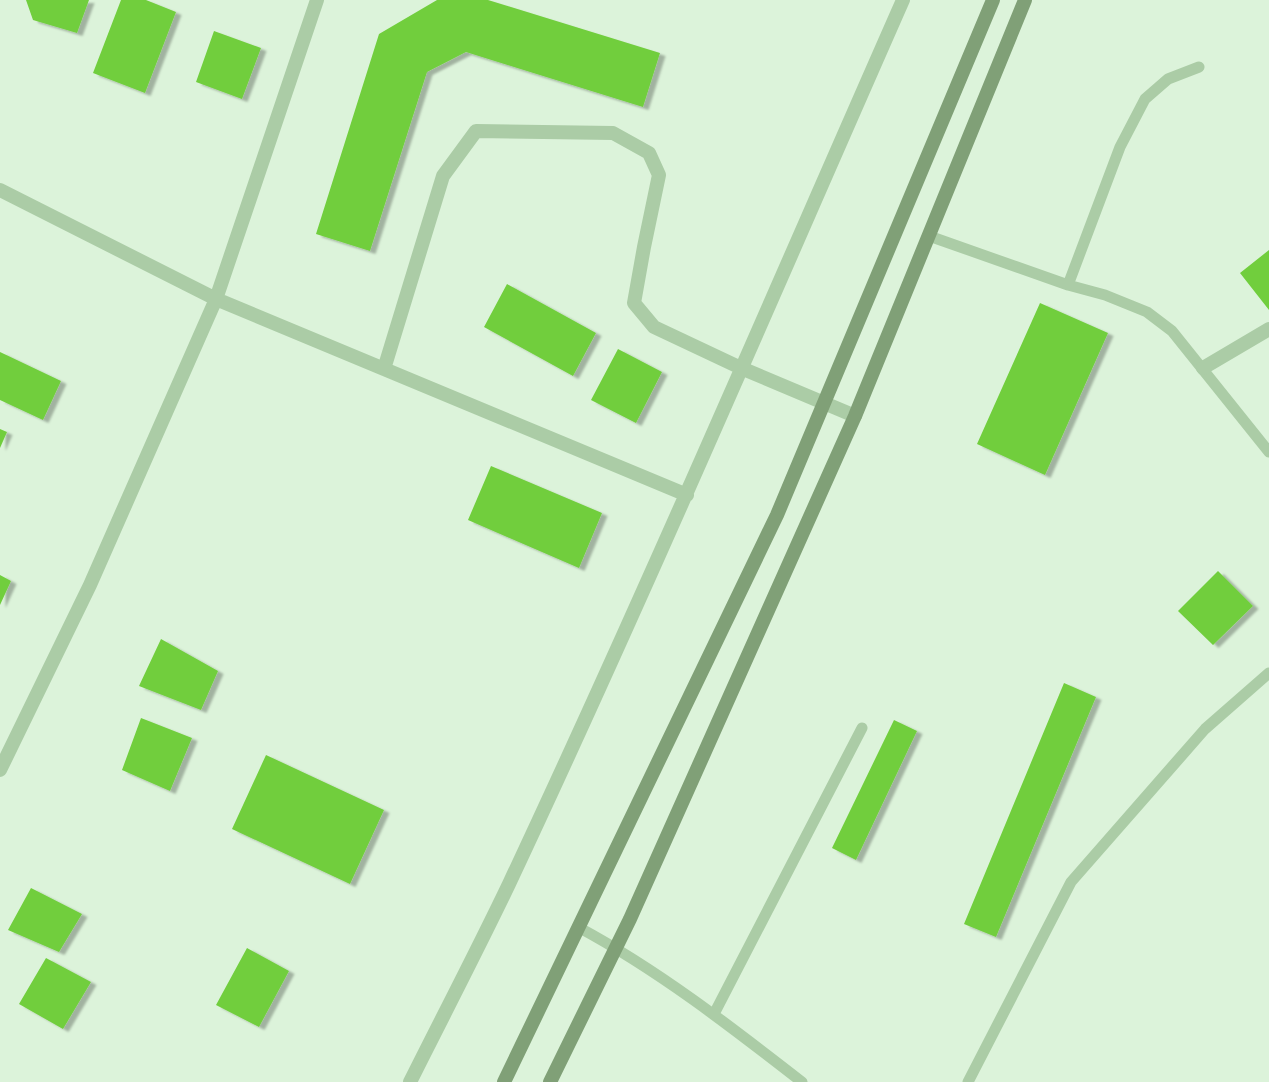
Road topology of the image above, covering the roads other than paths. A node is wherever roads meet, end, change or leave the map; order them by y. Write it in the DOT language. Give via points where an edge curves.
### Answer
graph roads {
  1 [pos="317,0"];
  2 [pos="903,0"];
  3 [pos="993,0"];
  4 [pos="1025,0"];
  5 [pos="1199,67"];
  6 [pos="0,190"];
  7 [pos="929,236"];
  8 [pos="1068,285"];
  9 [pos="216,299"];
  10 [pos="1269,329"];
  11 [pos="741,368"];
  12 [pos="1203,368"];
  13 [pos="384,369"];
  14 [pos="824,403"];
  15 [pos="855,416"];
  16 [pos="1269,452"];
  17 [pos="687,496"];
  18 [pos="1269,673"];
  19 [pos="862,728"];
  20 [pos="0,770"];
  21 [pos="578,927"];
  22 [pos="616,948"];
  23 [pos="714,1014"];
  24 [pos="410,1082"];
  25 [pos="504,1082"];
  26 [pos="550,1082"];
  27 [pos="802,1082"];
  28 [pos="968,1082"];
  1 -- 9 [label="street"];
  2 -- 11 [label="street"];
  3 -- 14 [label="main road"];
  4 -- 7 [label="main road"];
  5 -- 8 [label="lane" via="1168,80 1144,99 1120,147"];
  6 -- 9 [label="street"];
  7 -- 8 [label="lane"];
  7 -- 15 [label="main road"];
  8 -- 12 [label="lane" via="1105,295 1147,312 1172,331"];
  9 -- 13 [label="street"];
  9 -- 20 [label="street" via="90,584"];
  10 -- 12 [label="street"];
  11 -- 13 [label="street" via="654,327 634,303 659,175 650,153 613,133 476,131 442,176"];
  11 -- 14 [label="street"];
  11 -- 17 [label="street"];
  12 -- 16 [label="lane"];
  13 -- 17 [label="street"];
  14 -- 15 [label="street"];
  14 -- 21 [label="main road" via="777,514"];
  15 -- 22 [label="main road"];
  17 -- 24 [label="street" via="508,886"];
  18 -- 28 [label="lane" via="1205,729 1071,882"];
  19 -- 23 [label="lane"];
  21 -- 22 [label="lane"];
  21 -- 25 [label="main road"];
  22 -- 23 [label="lane"];
  22 -- 26 [label="main road"];
  23 -- 27 [label="lane"];
}
